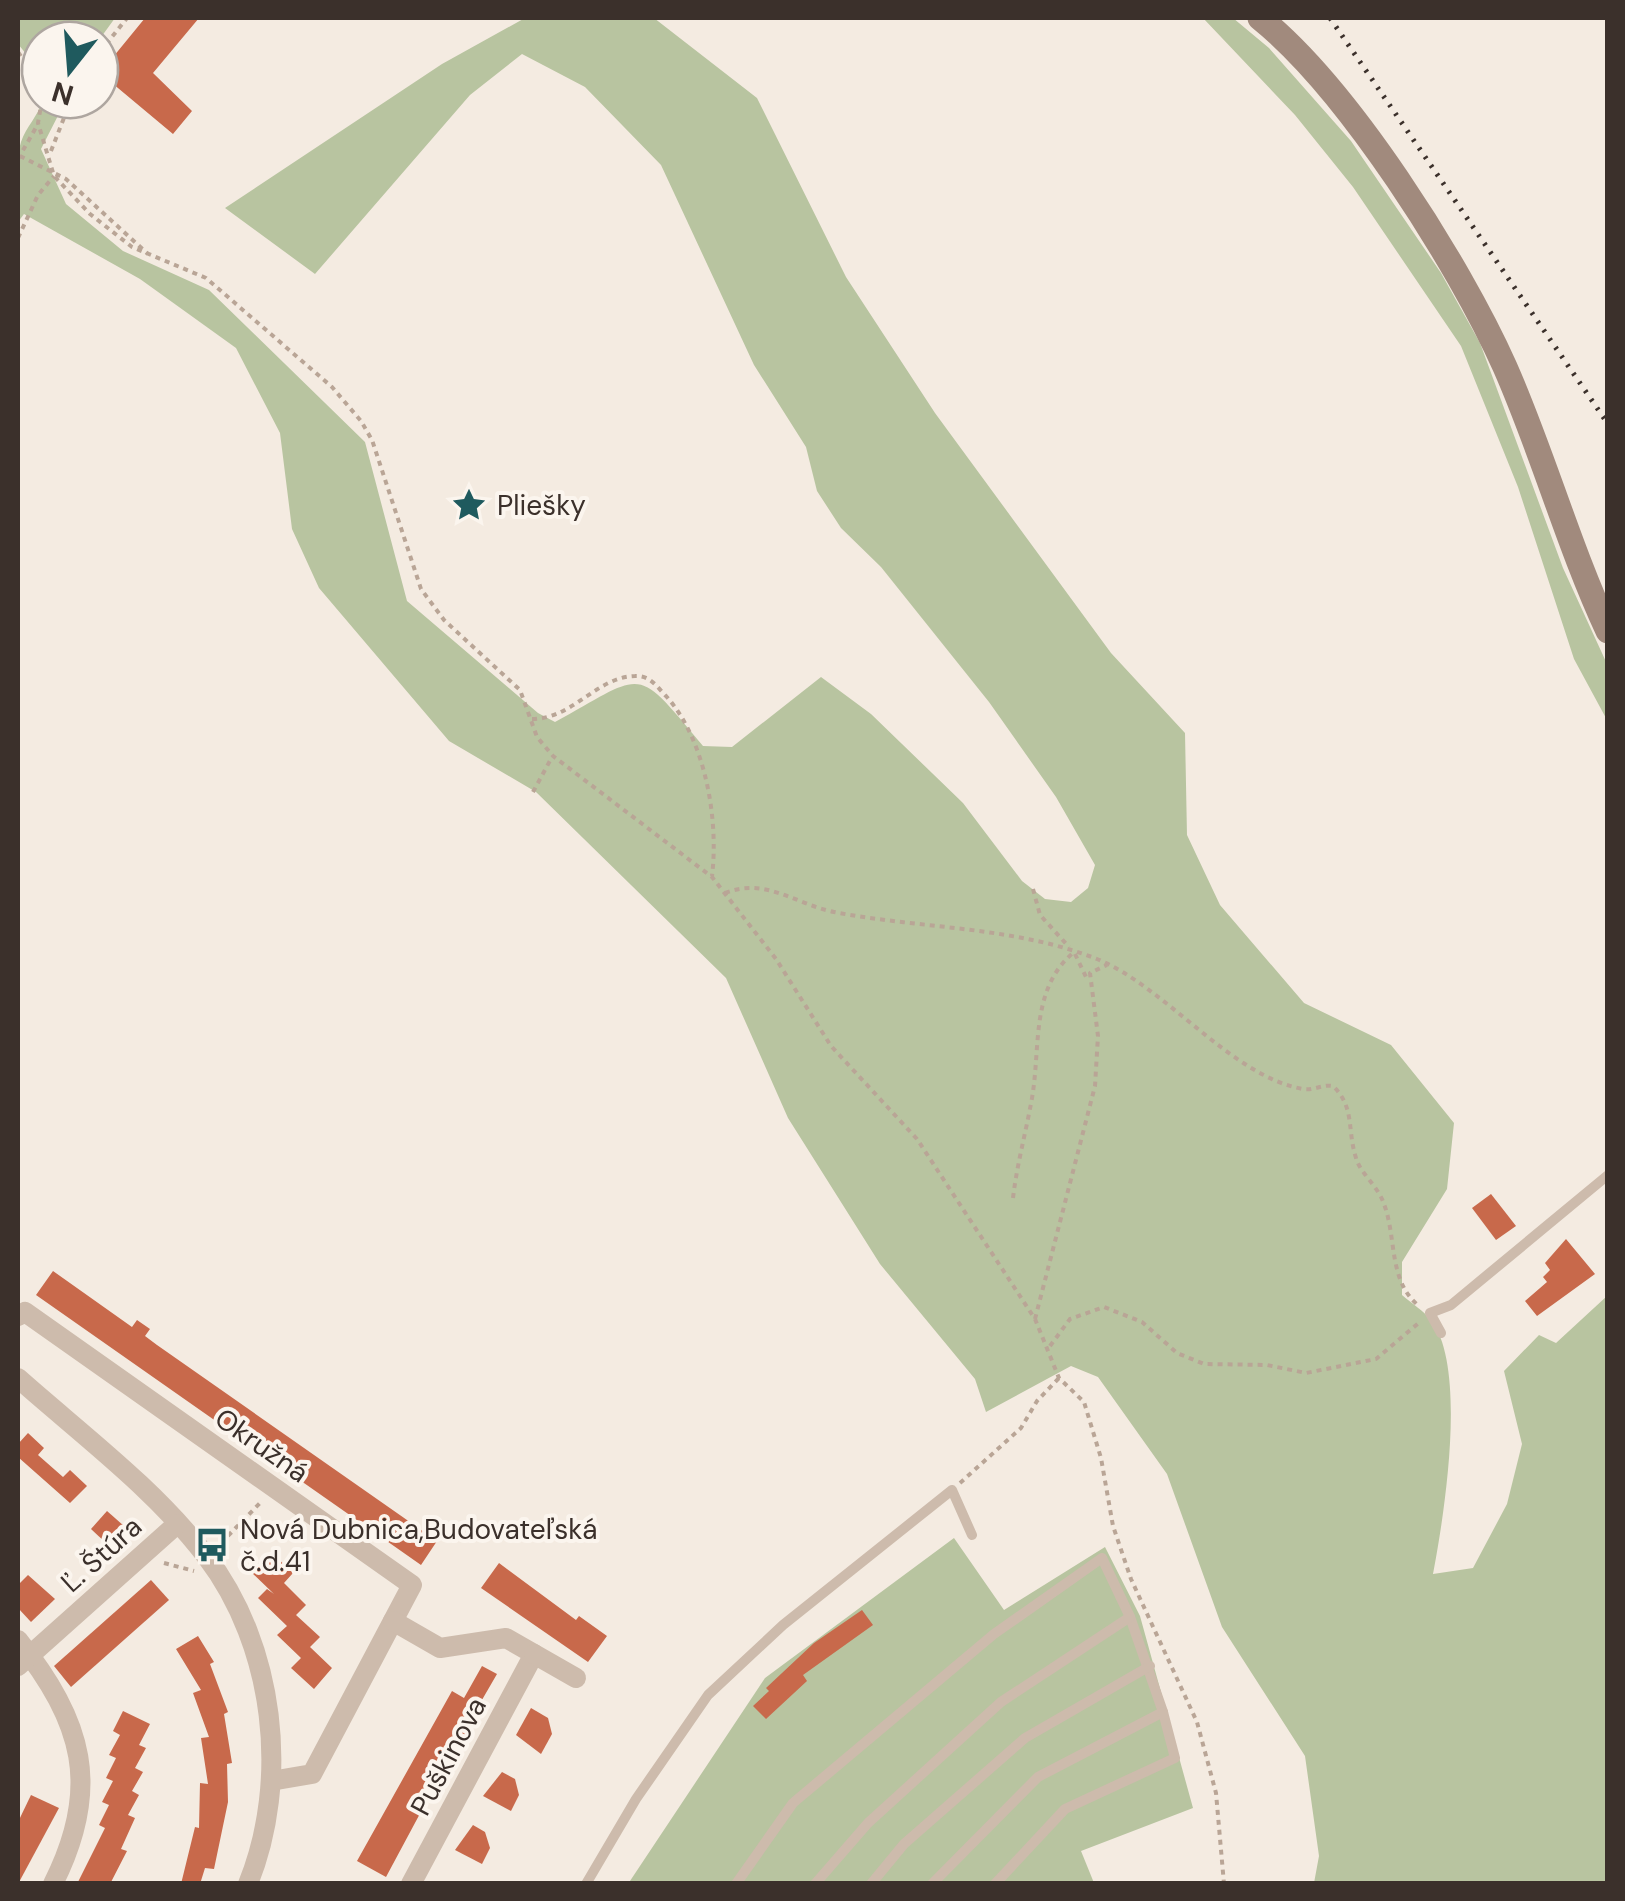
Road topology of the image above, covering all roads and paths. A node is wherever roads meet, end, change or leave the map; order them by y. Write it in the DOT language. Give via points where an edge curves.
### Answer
graph roads {
  1 [pos="1260,18"];
  2 [pos="39,120"];
  3 [pos="62,120"];
  4 [pos="38,123"];
  5 [pos="50,156"];
  6 [pos="18,157"];
  7 [pos="54,176"];
  8 [pos="18,238"];
  9 [pos="1608,630"];
  10 [pos="532,719"];
  11 [pos="553,756"];
  12 [pos="533,792"];
  13 [pos="712,877"];
  14 [pos="1033,889"];
  15 [pos="725,893"];
  16 [pos="1074,952"];
  17 [pos="1108,964"];
  18 [pos="1088,981"];
  19 [pos="1608,1175"];
  20 [pos="1013,1198"];
  21 [pos="1430,1313"];
  22 [pos="18,1316"];
  23 [pos="1035,1320"];
  24 [pos="1441,1333"];
  25 [pos="1049,1346"];
  26 [pos="18,1378"];
  27 [pos="1060,1378"];
  28 [pos="274,1488"];
  29 [pos="952,1490"];
  30 [pos="177,1524"];
  31 [pos="972,1534"];
  32 [pos="140,1556"];
  33 [pos="207,1557"];
  34 [pos="1130,1616"];
  35 [pos="393,1622"];
  36 [pos="22,1654"];
  37 [pos="534,1654"];
  38 [pos="1150,1666"];
  39 [pos="576,1678"];
  40 [pos="1163,1712"];
  41 [pos="272,1780"];
  42 [pos="52,1884"];
  43 [pos="248,1884"];
  44 [pos="411,1884"];
  45 [pos="586,1884"];
  46 [pos="736,1884"];
  47 [pos="816,1884"];
  48 [pos="872,1884"];
  49 [pos="932,1884"];
  50 [pos="995,1884"];
  51 [pos="1224,1884"];
  1 -- 9 [label="main road" via="1347,111 1453,270 1504,364"];
  2 -- 4 [label="path"];
  3 -- 5 [label="path"];
  4 -- 5 [label="path"];
  4 -- 6 [label="path"];
  5 -- 7 [label="path"];
  6 -- 7 [label="path"];
  7 -- 8 [label="path"];
  7 -- 10 [label="path" via="90,214 156,260 206,278 332,387 372,440 421,589 444,620 520,690"];
  10 -- 11 [label="path"];
  10 -- 13 [label="path" via="551,719 636,675 650,679 694,736 714,817"];
  11 -- 12 [label="path"];
  11 -- 13 [label="path"];
  13 -- 15 [label="path"];
  14 -- 16 [label="path" via="1040,916"];
  15 -- 16 [label="path" via="762,888 831,912 1013,934"];
  15 -- 23 [label="path" via="831,1046 918,1139"];
  16 -- 17 [label="path"];
  16 -- 18 [label="path"];
  16 -- 20 [label="path" via="1053,973 1038,1020"];
  17 -- 18 [label="path" via="1096,967"];
  17 -- 21 [label="path" via="1262,1073 1302,1089 1333,1086 1347,1100 1356,1161 1376,1183 1386,1208 1399,1279 1411,1300"];
  18 -- 23 [label="path" via="1098,1036 1095,1086"];
  19 -- 21 [label="lane" via="1451,1304"];
  21 -- 24 [label="lane"];
  21 -- 25 [label="path" via="1376,1358 1320,1373 1204,1364 1176,1352 1142,1322 1104,1307 1070,1320"];
  22 -- 28 [label="street, Okružná" via="26,1312"];
  23 -- 25 [label="path"];
  25 -- 27 [label="path"];
  26 -- 30 [label="street"];
  27 -- 29 [label="path" via="1020,1428"];
  27 -- 51 [label="path" via="1084,1402 1131,1580 1197,1722 1216,1793"];
  28 -- 33 [label="path"];
  28 -- 35 [label="street, Okružná" via="412,1585"];
  29 -- 31 [label="lane"];
  29 -- 45 [label="lane" via="783,1625 708,1695"];
  30 -- 32 [label="street, Ľ. Štúra"];
  30 -- 33 [label="street"];
  32 -- 33 [label="path" via="193,1571"];
  32 -- 36 [label="street, Ľ. Štúra"];
  33 -- 41 [label="street" via="244,1620 259,1662"];
  34 -- 38 [label="lane"];
  34 -- 46 [label="lane" via="1102,1558 994,1634 793,1802"];
  34 -- 47 [label="lane" via="986,1715 868,1822"];
  35 -- 37 [label="street" via="440,1648 506,1638"];
  35 -- 41 [label="street, Okružná" via="312,1774"];
  36 -- 42 [label="street" via="66,1711 84,1783 80,1817"];
  37 -- 39 [label="street"];
  37 -- 44 [label="street, Puškinova"];
  38 -- 40 [label="lane"];
  38 -- 48 [label="lane" via="1025,1738 904,1844"];
  40 -- 49 [label="lane" via="1038,1777"];
  40 -- 50 [label="lane" via="1174,1758 1065,1809"];
  41 -- 43 [label="street"];
}
